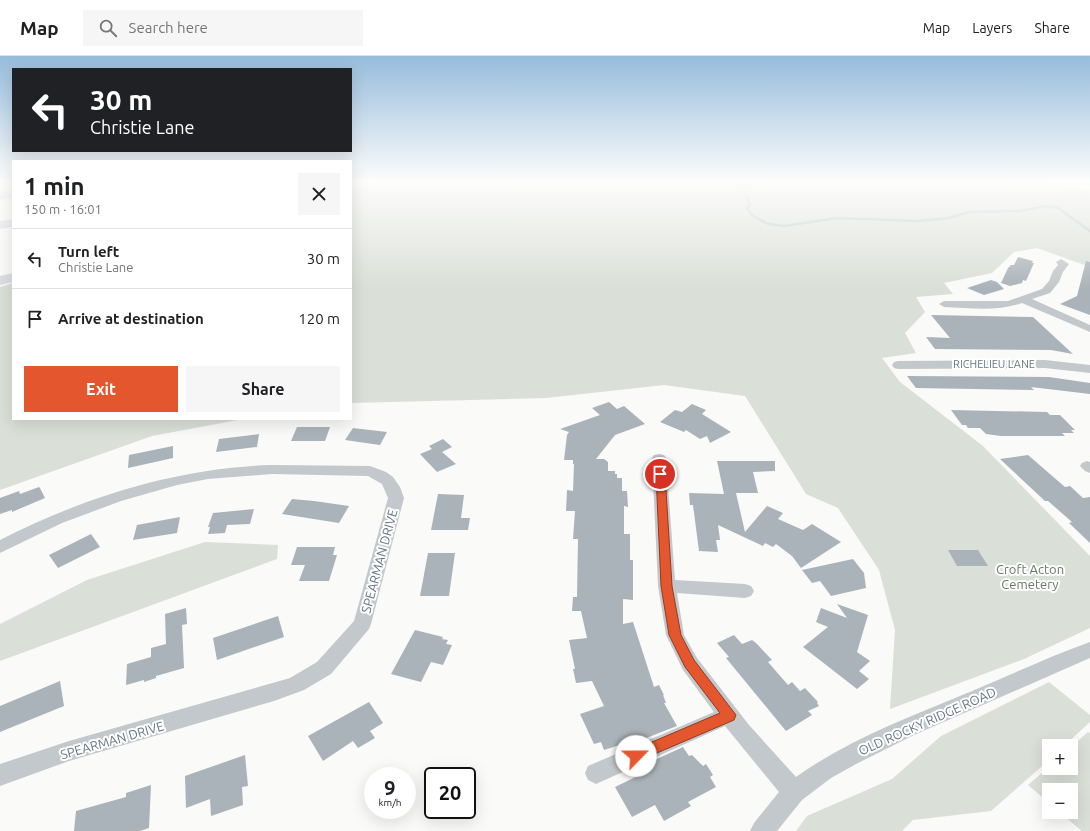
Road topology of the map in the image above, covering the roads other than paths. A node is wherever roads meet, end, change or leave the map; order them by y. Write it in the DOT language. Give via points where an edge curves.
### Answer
graph roads {
  1 [pos="12,223"];
  2 [pos="0,225"];
  3 [pos="1061,262"];
  4 [pos="12,265"];
  5 [pos="0,268"];
  6 [pos="12,277"];
  7 [pos="0,281"];
  8 [pos="1022,300"];
  9 [pos="944,304"];
  10 [pos="1090,329"];
  11 [pos="898,365"];
  12 [pos="1090,369"];
  13 [pos="660,458"];
  14 [pos="0,547"];
  15 [pos="667,586"];
  16 [pos="745,591"];
  17 [pos="1090,650"];
  18 [pos="729,715"];
  19 [pos="596,773"];
  20 [pos="0,775"];
  21 [pos="794,792"];
  22 [pos="762,831"];
  1 -- 2 [label="highway"];
  3 -- 8 [label="street" via="1064,264 1046,291"];
  4 -- 5 [label="highway"];
  6 -- 7 [label="highway"];
  8 -- 9 [label="street" via="998,305"];
  8 -- 10 [label="street"];
  11 -- 12 [label="street, RICHELIEU LANE" via="1045,364"];
  13 -- 15 [label="street"];
  14 -- 20 [label="street, SPEARMAN DRIVE" via="52,520 108,500 153,487 232,471 370,471 381,475 392,485 396,498 362,624 324,668 297,684 274,692 69,751"];
  15 -- 16 [label="street"];
  15 -- 18 [label="street" via="675,635 681,649"];
  17 -- 21 [label="street, OLD ROCKY RIDGE ROAD" via="901,730 823,771"];
  18 -- 19 [label="street"];
  18 -- 21 [label="street"];
  21 -- 22 [label="street, OLD ROCKY RIDGE ROAD"];
}
